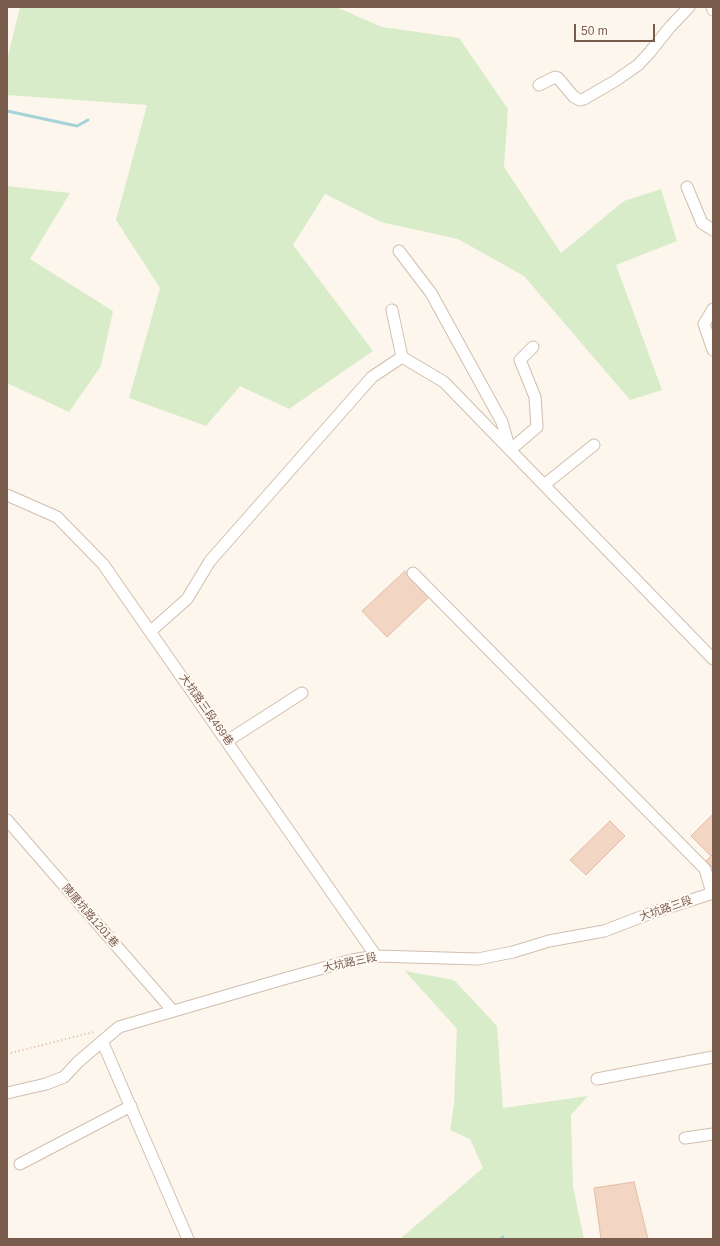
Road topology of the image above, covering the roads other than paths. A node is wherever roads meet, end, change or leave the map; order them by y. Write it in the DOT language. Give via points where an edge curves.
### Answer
graph roads {
  1 [pos="689,7"];
  2 [pos="712,7"];
  3 [pos="713,10"];
  4 [pos="539,85"];
  5 [pos="687,187"];
  6 [pos="713,230"];
  7 [pos="399,250"];
  8 [pos="713,309"];
  9 [pos="392,310"];
  10 [pos="533,347"];
  11 [pos="713,350"];
  12 [pos="402,357"];
  13 [pos="594,445"];
  14 [pos="510,450"];
  15 [pos="544,485"];
  16 [pos="7,495"];
  17 [pos="413,573"];
  18 [pos="151,631"];
  19 [pos="713,659"];
  20 [pos="302,693"];
  21 [pos="227,741"];
  22 [pos="7,820"];
  23 [pos="713,893"];
  24 [pos="376,956"];
  25 [pos="173,1011"];
  26 [pos="99,1036"];
  27 [pos="713,1057"];
  28 [pos="597,1079"];
  29 [pos="7,1093"];
  30 [pos="131,1106"];
  31 [pos="713,1134"];
  32 [pos="685,1138"];
  33 [pos="20,1164"];
  34 [pos="188,1239"];
  1 -- 4 [label="street" via="638,65 584,99 574,97 555,77"];
  2 -- 3 [label="street"];
  5 -- 6 [label="street" via="702,223"];
  7 -- 14 [label="street" via="431,293 502,422"];
  8 -- 11 [label="street" via="704,324"];
  9 -- 12 [label="street"];
  10 -- 14 [label="street" via="520,360 535,397 537,427"];
  12 -- 14 [label="street" via="444,382"];
  12 -- 18 [label="street" via="372,377 210,561 187,599"];
  13 -- 15 [label="street"];
  14 -- 15 [label="street"];
  15 -- 19 [label="street"];
  16 -- 18 [label="street, 大坑路三段469巷" via="56,516 103,564"];
  17 -- 23 [label="street" via="706,869"];
  18 -- 21 [label="street, 大坑路三段469巷"];
  20 -- 21 [label="street"];
  21 -- 24 [label="street, 大坑路三段469巷"];
  22 -- 25 [label="street, 陳厝坑路1201巷"];
  23 -- 24 [label="street, 大坑路三段" via="604,931 549,941 478,959"];
  24 -- 25 [label="street, 大坑路三段" via="352,960"];
  25 -- 26 [label="street, 大坑路三段" via="119,1027"];
  26 -- 29 [label="street, 大坑路三段" via="64,1077"];
  26 -- 30 [label="street"];
  27 -- 28 [label="street"];
  30 -- 33 [label="street"];
  30 -- 34 [label="street"];
  31 -- 32 [label="street"];
}
